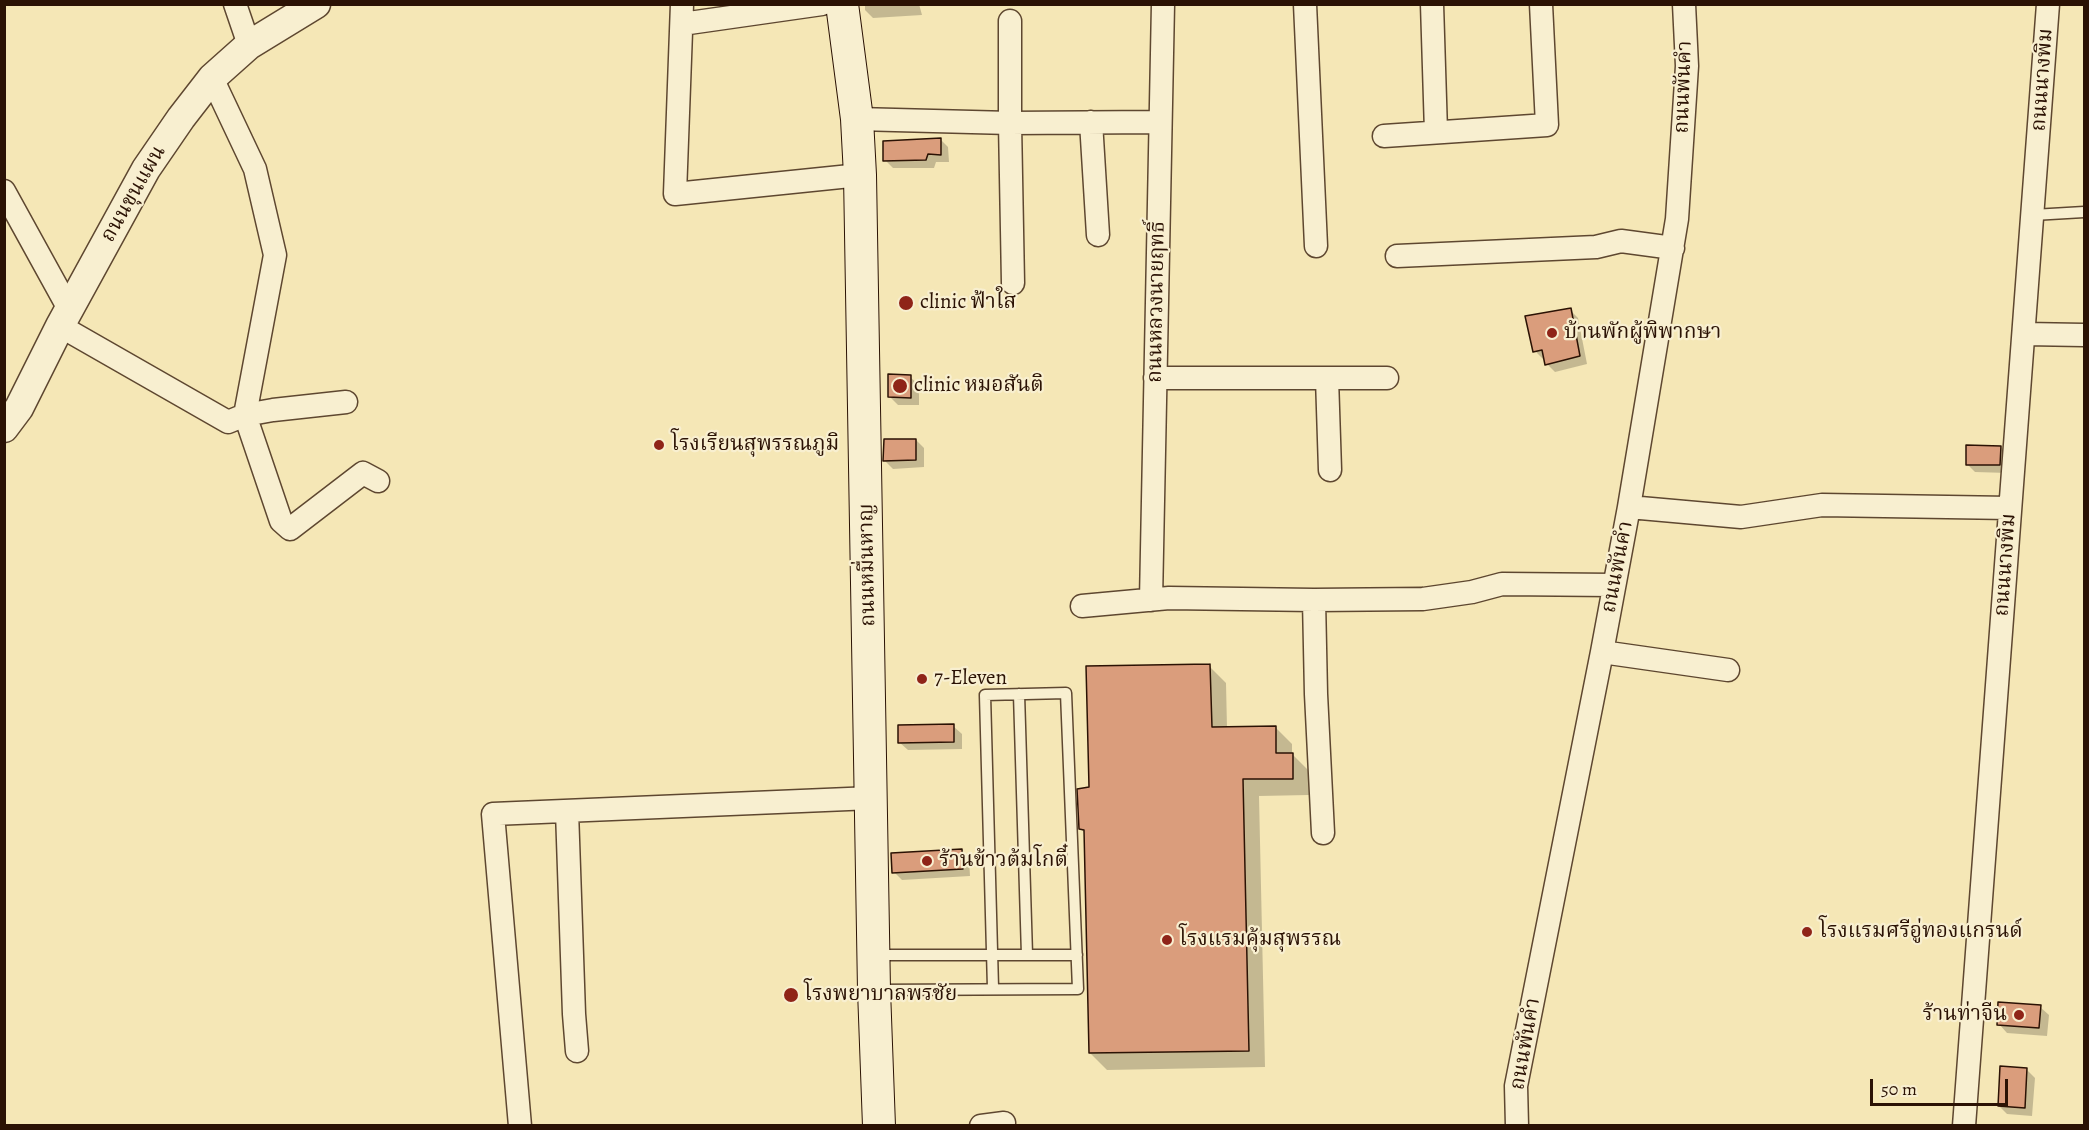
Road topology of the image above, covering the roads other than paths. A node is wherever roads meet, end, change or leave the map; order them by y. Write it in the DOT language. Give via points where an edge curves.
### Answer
graph roads {
  1 [pos="235,4"];
  2 [pos="316,4"];
  3 [pos="822,4"];
  4 [pos="842,4"];
  5 [pos="1163,4"];
  6 [pos="1305,4"];
  7 [pos="1432,4"];
  8 [pos="1541,4"];
  9 [pos="1684,4"];
  10 [pos="2048,4"];
  11 [pos="682,14"];
  12 [pos="1011,21"];
  13 [pos="249,45"];
  14 [pos="213,78"];
  15 [pos="857,119"];
  16 [pos="1091,122"];
  17 [pos="1160,122"];
  18 [pos="1010,123"];
  19 [pos="1436,132"];
  20 [pos="1384,136"];
  21 [pos="860,175"];
  22 [pos="4,191"];
  23 [pos="2085,212"];
  24 [pos="2033,214"];
  25 [pos="1098,235"];
  26 [pos="1316,246"];
  27 [pos="1672,248"];
  28 [pos="1397,256"];
  29 [pos="1013,283"];
  30 [pos="64,317"];
  31 [pos="2025,334"];
  32 [pos="2085,335"];
  33 [pos="1155,378"];
  34 [pos="1327,378"];
  35 [pos="1387,378"];
  36 [pos="346,402"];
  37 [pos="245,415"];
  38 [pos="4,428"];
  39 [pos="1330,470"];
  40 [pos="378,481"];
  41 [pos="1629,507"];
  42 [pos="2010,508"];
  43 [pos="1614,585"];
  44 [pos="1151,600"];
  45 [pos="1314,600"];
  46 [pos="1082,606"];
  47 [pos="1602,652"];
  48 [pos="1728,670"];
  49 [pos="1019,694"];
  50 [pos="872,798"];
  51 [pos="567,811"];
  52 [pos="1323,833"];
  53 [pos="875,955"];
  54 [pos="992,955"];
  55 [pos="1027,955"];
  56 [pos="1077,955"];
  57 [pos="993,988"];
  58 [pos="874,990"];
  59 [pos="577,1052"];
  60 [pos="1004,1123"];
  61 [pos="520,1125"];
  62 [pos="879,1125"];
  63 [pos="981,1125"];
  64 [pos="1517,1125"];
  65 [pos="1964,1125"];
  1 -- 13 [label="street"];
  2 -- 13 [label="street, ถนนขุนแผน"];
  3 -- 11 [label="street"];
  4 -- 15 [label="main road, ถนนหมื่นหาญ"];
  5 -- 17 [label="street, ถนนหลวงนายฤทธิ์"];
  6 -- 26 [label="street"];
  7 -- 19 [label="street"];
  8 -- 19 [label="street" via="1547,125"];
  9 -- 27 [label="street, ถนนพันคำ" via="1688,66"];
  10 -- 24 [label="street, ถนนนางพิม"];
  11 -- 21 [label="street" via="675,194"];
  12 -- 18 [label="street"];
  13 -- 14 [label="street, ถนนขุนแผน"];
  14 -- 30 [label="street, ถนนขุนแผน" via="146,169"];
  14 -- 37 [label="street" via="255,169 275,255"];
  15 -- 18 [label="street"];
  15 -- 21 [label="main road, ถนนหมื่นหาญ"];
  16 -- 17 [label="street"];
  16 -- 18 [label="street"];
  16 -- 25 [label="street"];
  17 -- 33 [label="street, ถนนหลวงนายฤทธิ์"];
  18 -- 29 [label="street"];
  19 -- 20 [label="street"];
  21 -- 50 [label="main road, ถนนหมื่นหาญ"];
  22 -- 30 [label="street"];
  23 -- 24 [label="lane"];
  24 -- 31 [label="street, ถนนนางพิม"];
  27 -- 28 [label="street" via="1621,241 1596,247"];
  27 -- 41 [label="street, ถนนพันคำ"];
  30 -- 37 [label="street" via="228,422"];
  30 -- 38 [label="street, ถนนขุนแผน" via="19,408"];
  31 -- 32 [label="street"];
  31 -- 42 [label="street, ถนนนางพิม"];
  33 -- 34 [label="street"];
  33 -- 44 [label="street, ถนนหลวงนายฤทธิ์"];
  34 -- 35 [label="street"];
  34 -- 39 [label="street"];
  36 -- 37 [label="street"];
  37 -- 40 [label="street" via="281,521 290,529 363,473"];
  41 -- 42 [label="street" via="1741,517 1822,506"];
  41 -- 43 [label="street, ถนนพันคำ"];
  42 -- 65 [label="street, ถนนนางพิม"];
  43 -- 45 [label="street" via="1502,585 1423,599"];
  43 -- 47 [label="street, ถนนพันคำ"];
  44 -- 45 [label="street"];
  44 -- 46 [label="street"];
  45 -- 52 [label="street"];
  47 -- 48 [label="street"];
  47 -- 64 [label="street, ถนนพันคำ" via="1515,1086"];
  49 -- 54 [label="lane" via="985,695"];
  49 -- 55 [label="lane"];
  49 -- 56 [label="lane" via="1066,693"];
  50 -- 51 [label="street"];
  50 -- 53 [label="main road, ถนนหมื่นหาญ"];
  51 -- 59 [label="street"];
  51 -- 61 [label="street" via="493,814"];
  53 -- 54 [label="lane"];
  53 -- 58 [label="main road, ถนนหมื่นหาญ"];
  54 -- 55 [label="lane"];
  54 -- 57 [label="lane"];
  55 -- 56 [label="lane"];
  56 -- 57 [label="lane" via="1078,989"];
  57 -- 58 [label="lane"];
  58 -- 62 [label="main road, ถนนหมื่นหาญ"];
  60 -- 63 [label="street"];
}
